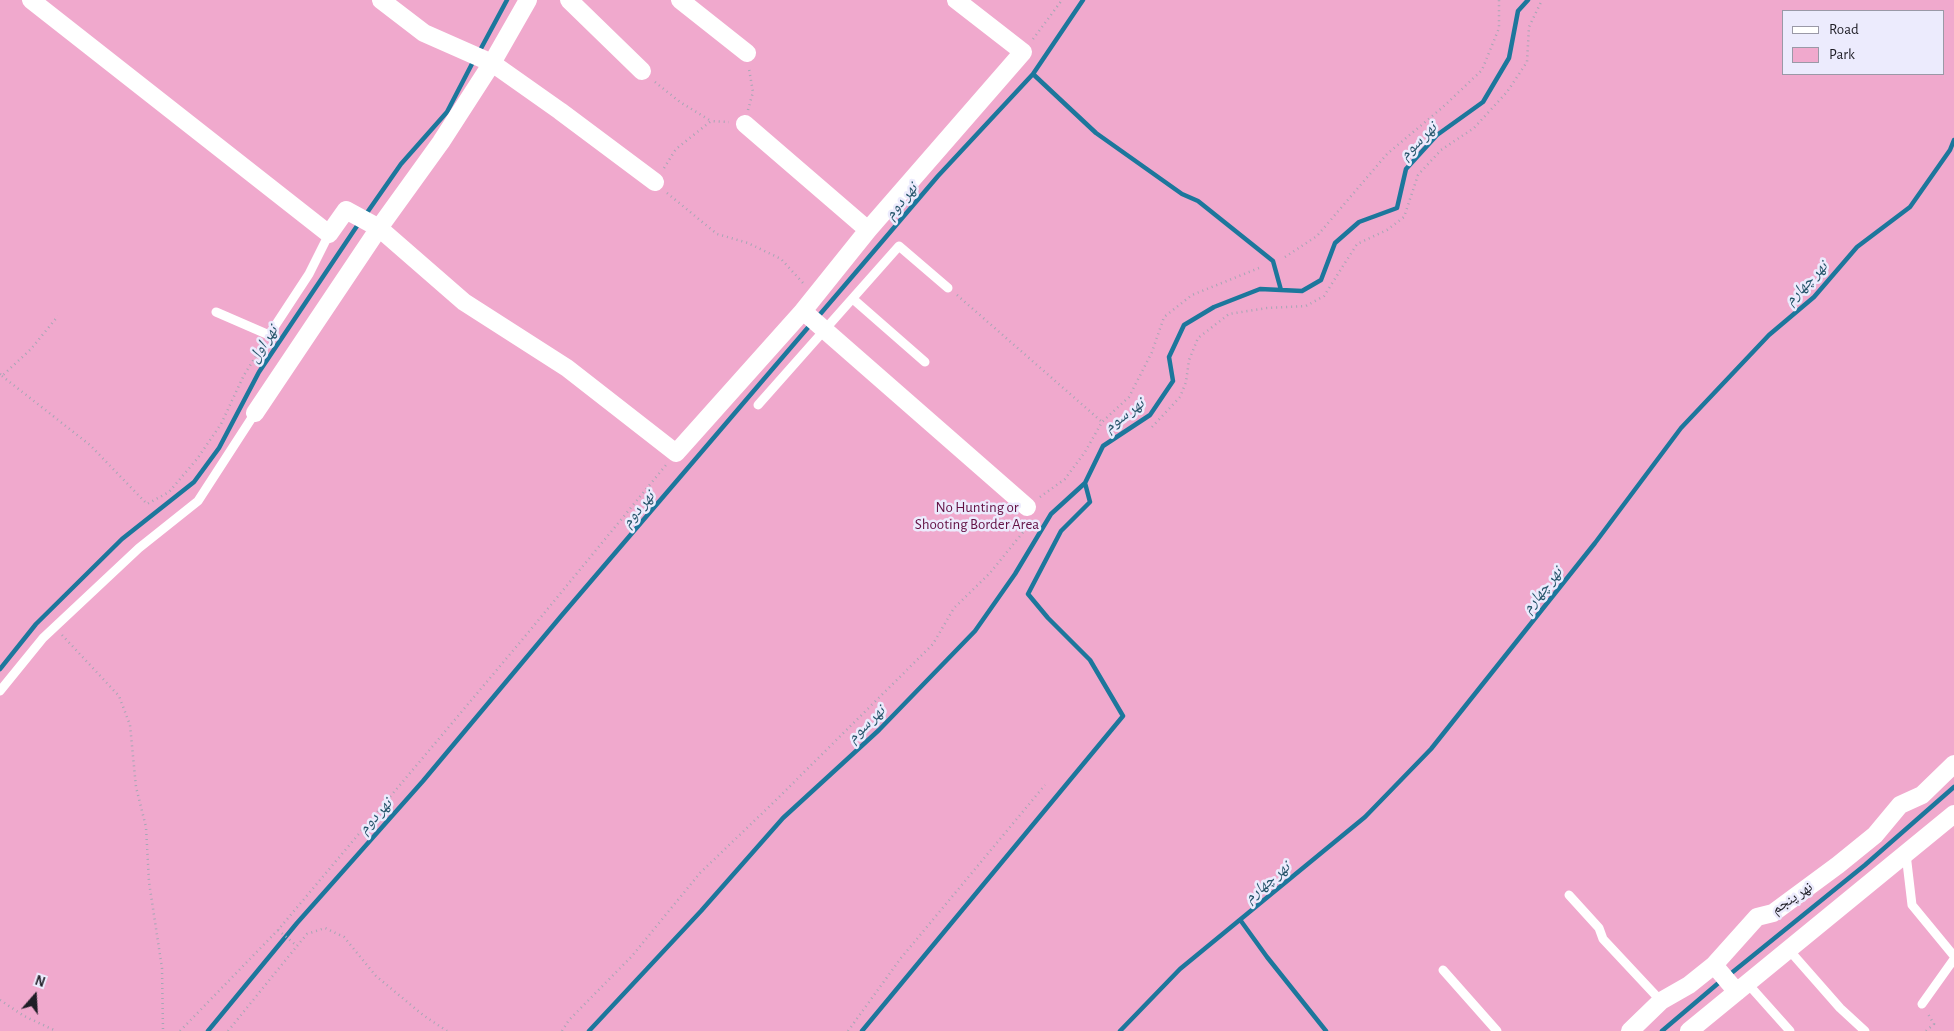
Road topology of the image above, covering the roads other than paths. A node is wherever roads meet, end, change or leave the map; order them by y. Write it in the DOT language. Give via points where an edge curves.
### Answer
graph roads {
  1 [pos="31,0"];
  2 [pos="381,0"];
  3 [pos="528,0"];
  4 [pos="569,0"];
  5 [pos="680,0"];
  6 [pos="956,0"];
  7 [pos="747,53"];
  8 [pos="487,61"];
  9 [pos="642,71"];
  10 [pos="745,124"];
  11 [pos="655,182"];
  12 [pos="375,226"];
  13 [pos="868,230"];
  14 [pos="329,234"];
  15 [pos="948,288"];
  16 [pos="853,299"];
  17 [pos="216,312"];
  18 [pos="814,321"];
  19 [pos="925,362"];
  20 [pos="758,405"];
  21 [pos="255,413"];
  22 [pos="1026,507"];
  23 [pos="0,691"];
  24 [pos="1954,764"];
  25 [pos="1954,814"];
  26 [pos="1906,854"];
  27 [pos="1569,895"];
  28 [pos="1789,950"];
  29 [pos="1954,957"];
  30 [pos="1443,970"];
  31 [pos="1730,979"];
  32 [pos="1661,1001"];
  33 [pos="1922,1004"];
  34 [pos="1497,1031"];
  35 [pos="1630,1031"];
  36 [pos="1689,1031"];
  37 [pos="1790,1031"];
  38 [pos="1864,1031"];
  1 -- 14 [label="street"];
  2 -- 8 [label="street" via="424,33"];
  3 -- 8 [label="street"];
  4 -- 9 [label="street"];
  5 -- 7 [label="street"];
  6 -- 13 [label="street" via="1023,52"];
  8 -- 11 [label="street"];
  8 -- 12 [label="street" via="441,142"];
  10 -- 13 [label="street"];
  12 -- 14 [label="street" via="346,210"];
  12 -- 18 [label="street" via="464,302 567,368 676,453"];
  12 -- 21 [label="street"];
  13 -- 18 [label="street" via="814,296"];
  14 -- 17 [label="lane" via="309,274 269,335"];
  15 -- 16 [label="lane" via="899,246"];
  16 -- 18 [label="lane"];
  16 -- 19 [label="lane"];
  18 -- 20 [label="lane"];
  18 -- 22 [label="street"];
  21 -- 23 [label="lane" via="198,500 139,548 43,638"];
  24 -- 31 [label="street, نهر پنجم" via="1922,795 1900,805 1875,835 1838,866 1773,913 1757,917"];
  25 -- 26 [label="street, نهر پنجم"];
  26 -- 28 [label="street, نهر پنجم"];
  26 -- 29 [label="lane" via="1912,905"];
  27 -- 32 [label="lane" via="1599,928 1602,939"];
  28 -- 31 [label="street, نهر پنجم"];
  28 -- 38 [label="lane"];
  29 -- 33 [label="lane"];
  30 -- 34 [label="lane"];
  31 -- 32 [label="street, نهر پنجم" via="1689,985"];
  31 -- 36 [label="street, نهر پنجم"];
  31 -- 37 [label="lane"];
  32 -- 35 [label="street, نهر پنجم"];
}
